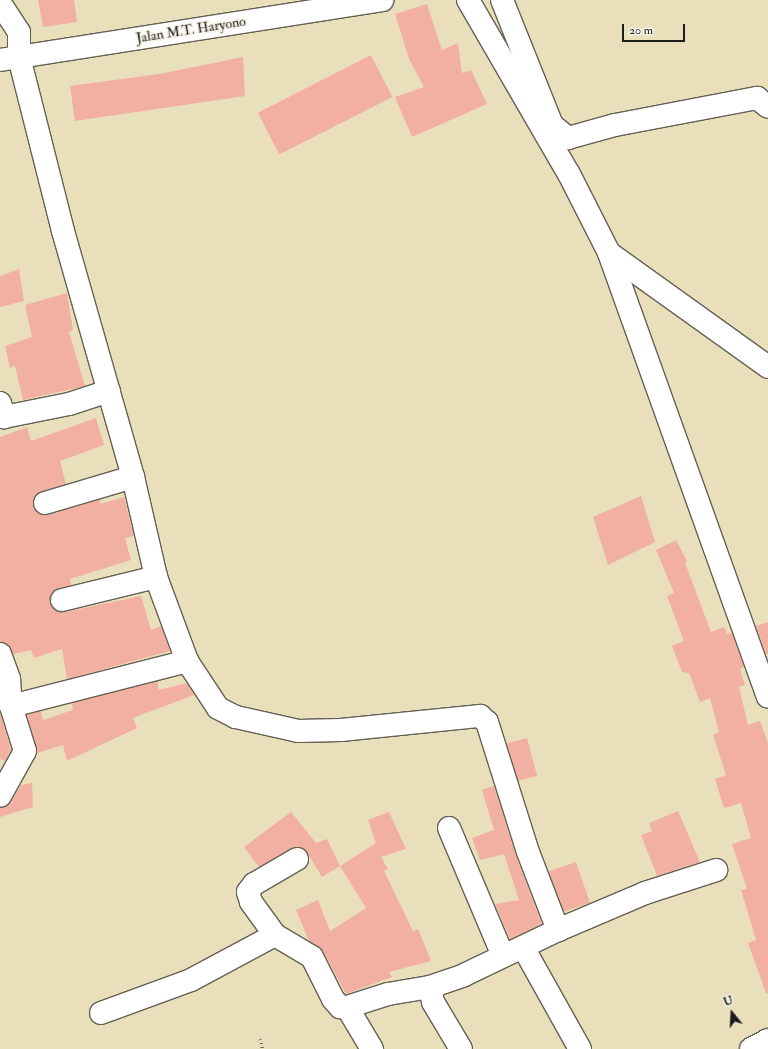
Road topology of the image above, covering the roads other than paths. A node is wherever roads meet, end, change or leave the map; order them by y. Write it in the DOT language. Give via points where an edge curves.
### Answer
graph roads {
  1 [pos="382,0"];
  2 [pos="468,0"];
  3 [pos="502,0"];
  4 [pos="0,4"];
  5 [pos="9,59"];
  6 [pos="768,107"];
  7 [pos="610,253"];
  8 [pos="768,367"];
  9 [pos="109,391"];
  10 [pos="1,413"];
  11 [pos="133,477"];
  12 [pos="45,503"];
  13 [pos="156,577"];
  14 [pos="62,600"];
  15 [pos="0,654"];
  16 [pos="187,660"];
  17 [pos="768,696"];
  18 [pos="11,706"];
  19 [pos="0,796"];
  20 [pos="449,828"];
  21 [pos="297,859"];
  22 [pos="716,870"];
  23 [pos="558,930"];
  24 [pos="275,935"];
  25 [pos="523,947"];
  26 [pos="503,956"];
  27 [pos="430,987"];
  28 [pos="347,1007"];
  29 [pos="101,1014"];
  30 [pos="768,1040"];
  31 [pos="372,1049"];
  32 [pos="461,1049"];
  33 [pos="580,1049"];
  34 [pos="751,1049"];
  1 -- 5 [label="street, Jalan M.T. Haryono"];
  2 -- 7 [label="street" via="569,174"];
  3 -- 6 [label="street" via="552,125 568,138 615,126 757,98"];
  4 -- 5 [label="street" via="19,32"];
  5 -- 9 [label="street" via="63,231"];
  7 -- 8 [label="street"];
  7 -- 17 [label="street"];
  9 -- 10 [label="street" via="69,404"];
  9 -- 11 [label="street"];
  11 -- 12 [label="street"];
  11 -- 13 [label="street"];
  13 -- 14 [label="street"];
  13 -- 16 [label="street"];
  15 -- 18 [label="street" via="9,679"];
  16 -- 18 [label="street"];
  16 -- 23 [label="street" via="218,708 236,717 298,731 341,730 480,716 487,722 528,852"];
  18 -- 19 [label="street" via="25,751"];
  20 -- 26 [label="street"];
  21 -- 24 [label="street" via="254,884 248,892 251,902"];
  22 -- 23 [label="street" via="645,894"];
  23 -- 25 [label="street"];
  24 -- 28 [label="street" via="312,957 333,999 340,1007"];
  24 -- 29 [label="street" via="191,980"];
  25 -- 26 [label="street"];
  25 -- 33 [label="street"];
  26 -- 27 [label="street"];
  27 -- 28 [label="street" via="388,994"];
  27 -- 32 [label="street" via="433,1002"];
  28 -- 31 [label="street"];
  30 -- 34 [label="street"];
}
